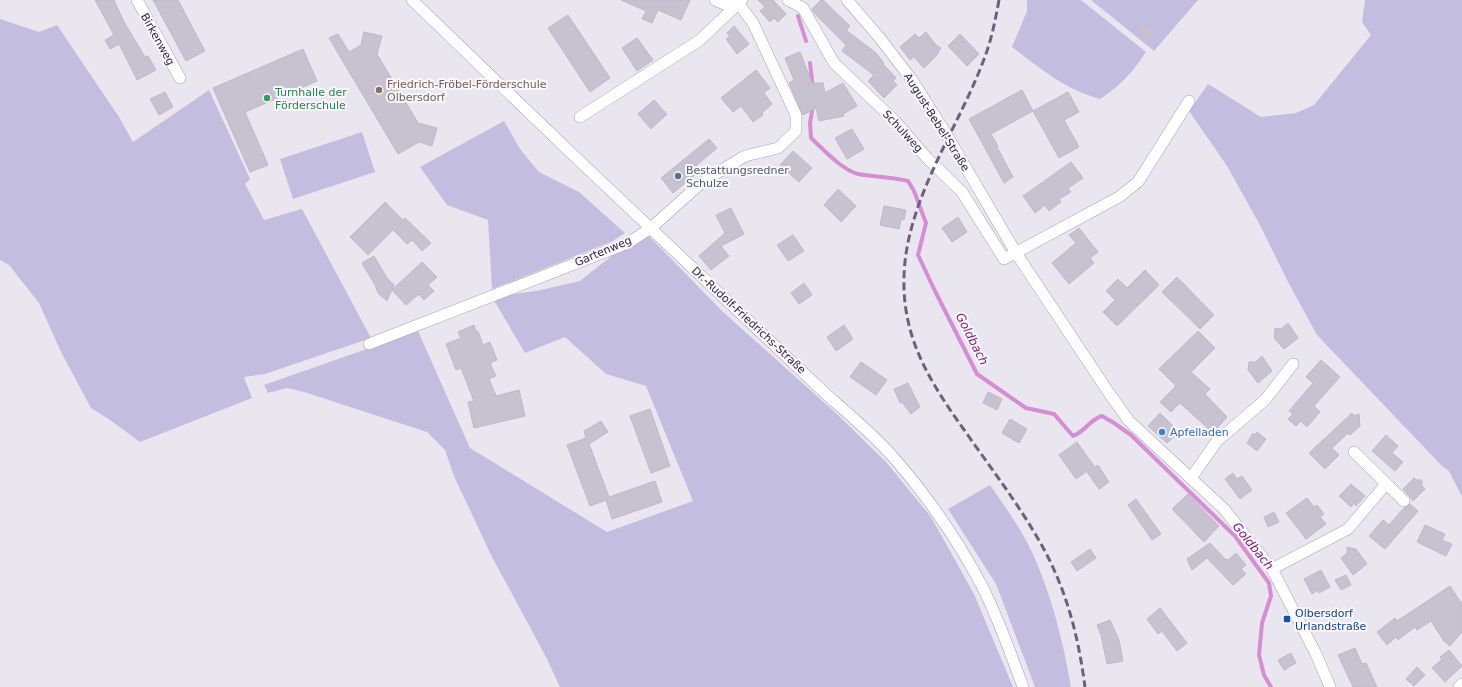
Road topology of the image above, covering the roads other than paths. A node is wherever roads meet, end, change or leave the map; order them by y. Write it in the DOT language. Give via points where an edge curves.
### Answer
graph roads {
  1 [pos="136,0"];
  2 [pos="412,0"];
  3 [pos="715,0"];
  4 [pos="788,0"];
  5 [pos="846,0"];
  6 [pos="740,2"];
  7 [pos="180,78"];
  8 [pos="1189,101"];
  9 [pos="580,117"];
  10 [pos="651,228"];
  11 [pos="1016,253"];
  12 [pos="369,344"];
  13 [pos="1293,364"];
  14 [pos="1354,452"];
  15 [pos="1191,478"];
  16 [pos="1386,484"];
  17 [pos="1404,501"];
  18 [pos="1272,569"];
  19 [pos="1462,684"];
  20 [pos="1023,687"];
  21 [pos="1330,687"];
  22 [pos="1459,687"];
  1 -- 7 [label="street, Birkenweg"];
  2 -- 10 [label="street, Dr.-Rudolf-Friedrichs-Straße"];
  3 -- 6 [label="street" via="724,4"];
  4 -- 11 [label="street, Schulweg" via="803,8 834,63 896,122 962,192 1004,259"];
  5 -- 11 [label="street, August-Bebel-Straße" via="879,36 912,80"];
  6 -- 9 [label="street" via="700,40"];
  6 -- 10 [label="street, Gartenweg" via="753,23 796,116 796,131 778,148 745,156 699,185"];
  8 -- 11 [label="street" via="1138,182 1119,197"];
  10 -- 12 [label="street, Gartenweg" via="628,242"];
  10 -- 20 [label="street, Dr.-Rudolf-Friedrichs-Straße" via="859,423 898,463 969,563 998,621"];
  11 -- 15 [label="street, August-Bebel-Straße" via="1102,384 1130,421"];
  13 -- 15 [label="street" via="1265,400 1216,441"];
  14 -- 16 [label="street"];
  15 -- 18 [label="street, August-Bebel-Straße" via="1224,509"];
  16 -- 17 [label="street"];
  16 -- 18 [label="street" via="1348,529"];
  18 -- 21 [label="street, August-Bebel-Straße"];
  19 -- 22 [label="street"];
}
